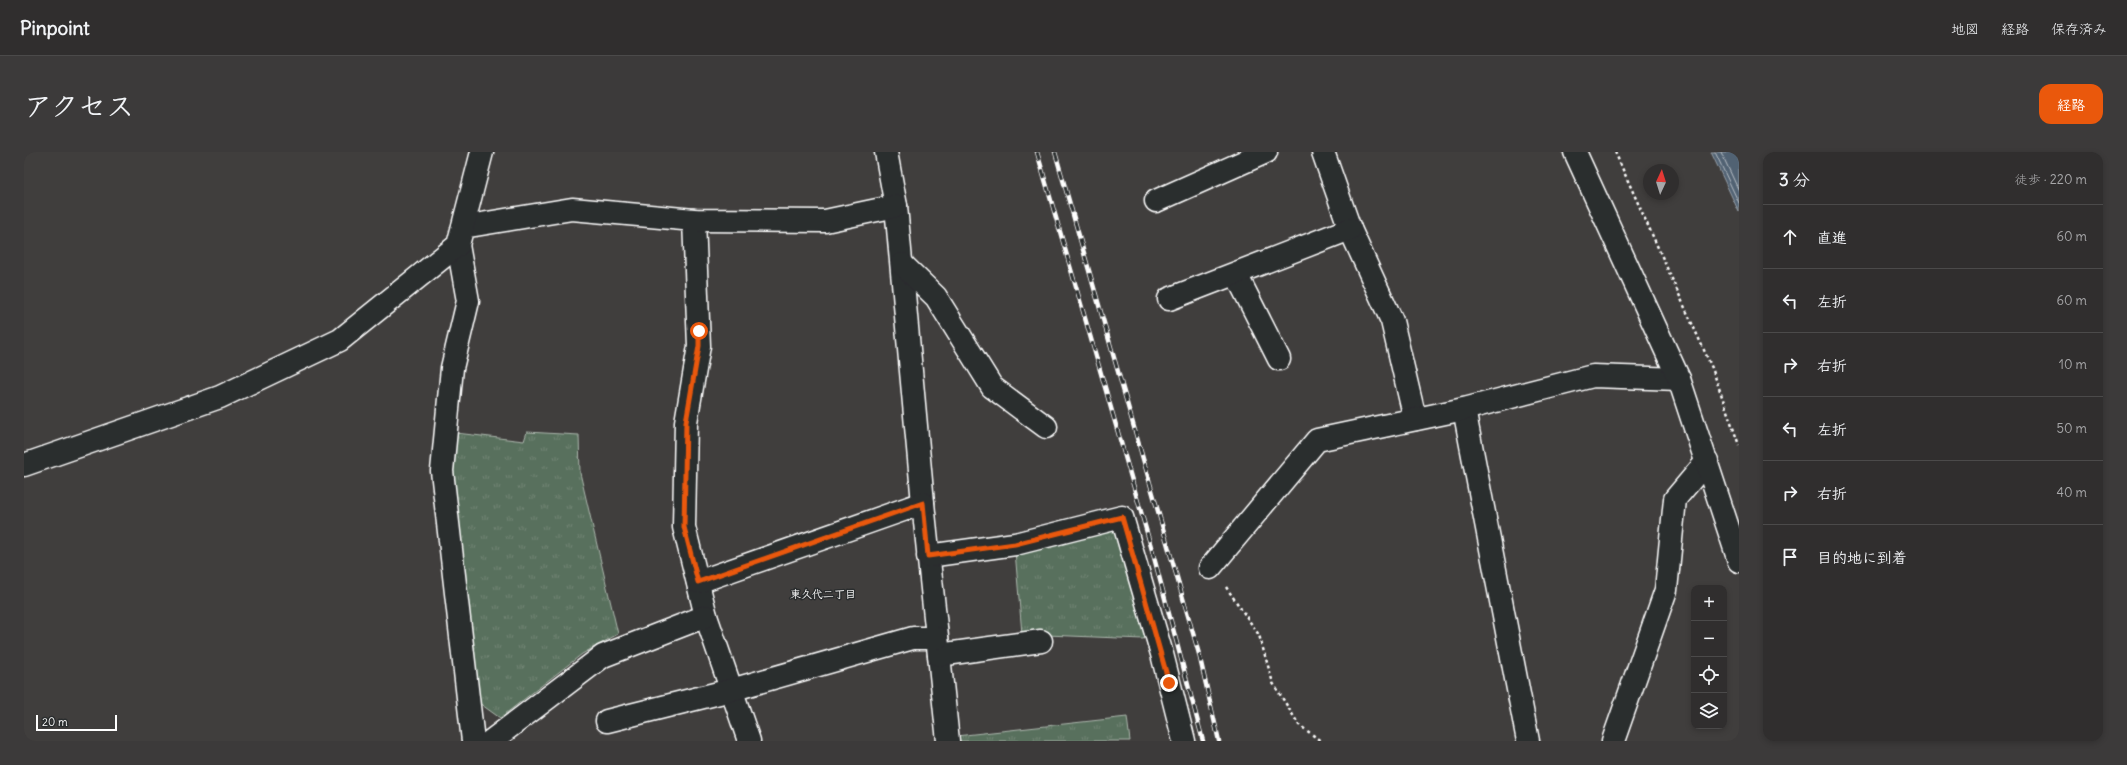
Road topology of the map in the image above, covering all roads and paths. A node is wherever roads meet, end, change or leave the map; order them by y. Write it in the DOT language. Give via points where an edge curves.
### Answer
graph roads {
  1 [pos="482,152"];
  2 [pos="886,152"];
  3 [pos="1266,152"];
  4 [pos="1323,152"];
  5 [pos="1575,152"];
  6 [pos="1616,152"];
  7 [pos="1156,201"];
  8 [pos="896,206"];
  9 [pos="694,220"];
  10 [pos="1350,229"];
  11 [pos="460,236"];
  12 [pos="902,264"];
  13 [pos="1236,274"];
  14 [pos="1169,299"];
  15 [pos="1279,359"];
  16 [pos="1679,379"];
  17 [pos="1464,409"];
  18 [pos="1415,419"];
  19 [pos="1046,427"];
  20 [pos="1739,445"];
  21 [pos="1707,462"];
  22 [pos="24,465"];
  23 [pos="923,503"];
  24 [pos="928,556"];
  25 [pos="1739,561"];
  26 [pos="1210,568"];
  27 [pos="698,582"];
  28 [pos="706,616"];
  29 [pos="1041,641"];
  30 [pos="938,647"];
  31 [pos="731,690"];
  32 [pos="608,721"];
  33 [pos="473,741"];
  34 [pos="491,741"];
  35 [pos="749,741"];
  36 [pos="948,741"];
  37 [pos="1184,741"];
  38 [pos="1321,741"];
  39 [pos="1528,741"];
  40 [pos="1613,741"];
  1 -- 11 [label="street"];
  2 -- 8 [label="street"];
  3 -- 7 [label="street"];
  4 -- 10 [label="street"];
  5 -- 16 [label="street"];
  6 -- 20 [label="path" via="1712,368"];
  8 -- 9 [label="street" via="825,221"];
  8 -- 12 [label="street"];
  9 -- 11 [label="street" via="572,209"];
  9 -- 27 [label="street" via="699,346 686,422 684,527"];
  10 -- 13 [label="street"];
  10 -- 18 [label="street" via="1392,321"];
  11 -- 22 [label="street" via="340,340 220,397"];
  11 -- 33 [label="street" via="468,301 452,368 442,470"];
  12 -- 19 [label="street" via="936,297 992,387"];
  12 -- 23 [label="street"];
  13 -- 14 [label="street"];
  13 -- 15 [label="street"];
  16 -- 17 [label="street" via="1593,376"];
  16 -- 21 [label="street"];
  17 -- 18 [label="street"];
  17 -- 39 [label="street"];
  18 -- 26 [label="street" via="1317,440"];
  21 -- 25 [label="street"];
  21 -- 40 [label="street" via="1676,499 1666,590"];
  23 -- 24 [label="street"];
  23 -- 27 [label="street"];
  24 -- 30 [label="street"];
  24 -- 37 [label="street" via="1015,544 1122,517 1162,654"];
  26 -- 38 [label="path" via="1236,599 1259,635 1273,683 1298,725"];
  27 -- 28 [label="street"];
  28 -- 31 [label="street"];
  28 -- 34 [label="street" via="603,656"];
  29 -- 30 [label="street"];
  30 -- 31 [label="street" via="913,638"];
  30 -- 36 [label="street"];
  31 -- 32 [label="street"];
  31 -- 35 [label="street"];
}
